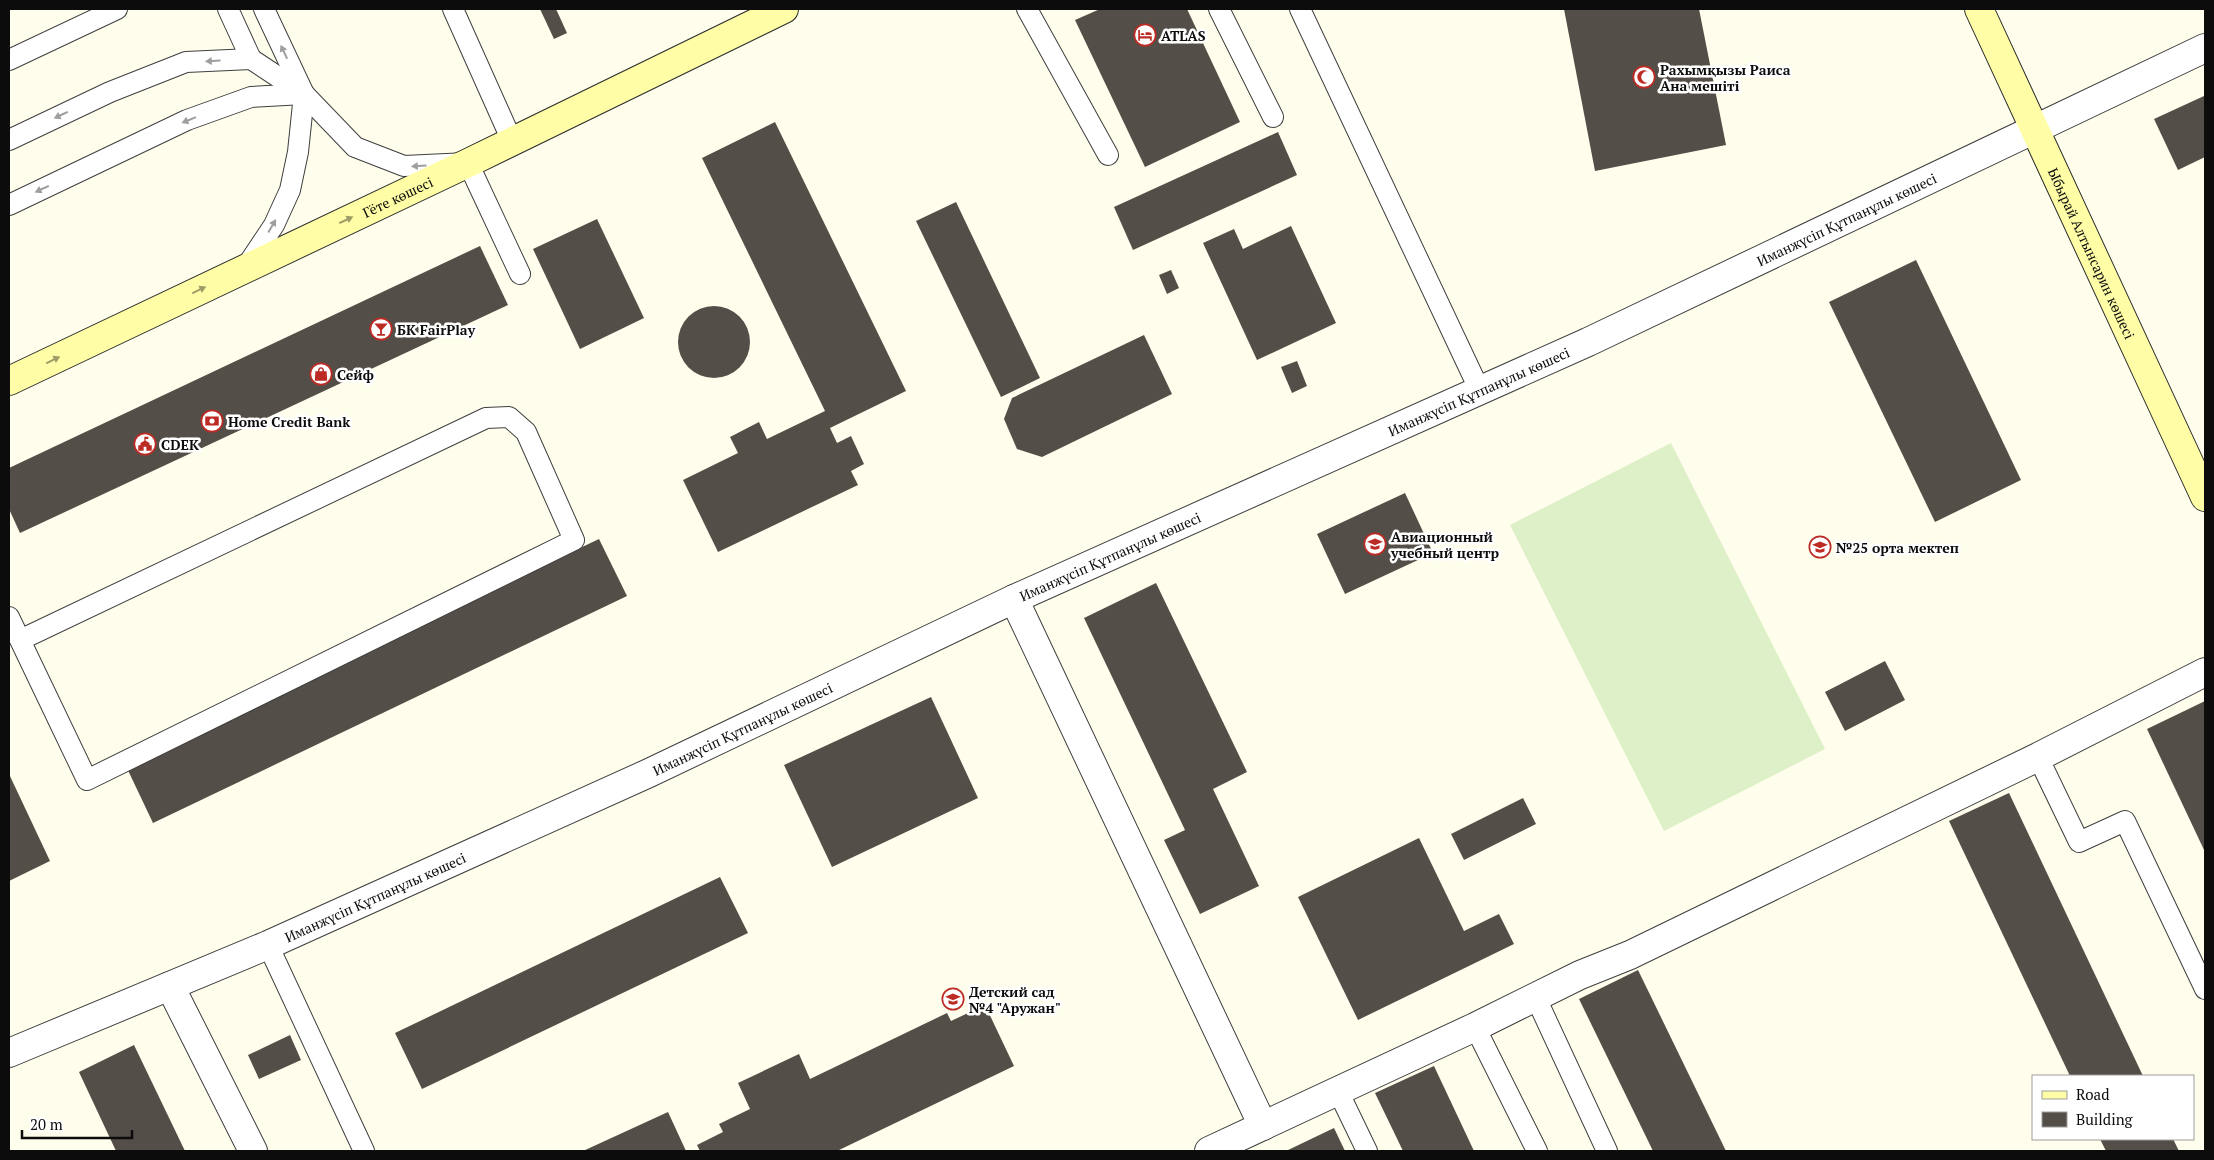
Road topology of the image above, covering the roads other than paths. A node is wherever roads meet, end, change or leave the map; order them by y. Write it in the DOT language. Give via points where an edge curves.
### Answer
graph roads {
  1 [pos="117,9"];
  2 [pos="228,9"];
  3 [pos="264,9"];
  4 [pos="453,9"];
  5 [pos="784,9"];
  6 [pos="1027,9"];
  7 [pos="1219,9"];
  8 [pos="1300,9"];
  9 [pos="1983,10"];
  10 [pos="2205,48"];
  11 [pos="251,59"];
  12 [pos="9,60"];
  13 [pos="304,94"];
  14 [pos="1273,117"];
  15 [pos="2034,130"];
  16 [pos="9,140"];
  17 [pos="512,141"];
  18 [pos="1108,155"];
  19 [pos="468,163"];
  20 [pos="9,205"];
  21 [pos="246,267"];
  22 [pos="520,274"];
  23 [pos="9,381"];
  24 [pos="1480,391"];
  25 [pos="2205,497"];
  26 [pos="1014,599"];
  27 [pos="9,617"];
  28 [pos="20,640"];
  29 [pos="2205,672"];
  30 [pos="2038,756"];
  31 [pos="268,945"];
  32 [pos="170,986"];
  33 [pos="2205,989"];
  34 [pos="1536,998"];
  35 [pos="1475,1027"];
  36 [pos="9,1053"];
  37 [pos="1338,1091"];
  38 [pos="1263,1126"];
  39 [pos="253,1151"];
  40 [pos="364,1151"];
  41 [pos="1209,1151"];
  42 [pos="1367,1151"];
  43 [pos="1537,1151"];
  44 [pos="1607,1151"];
  1 -- 12 [label="lane"];
  2 -- 11 [label="lane"];
  13 -- 3 [label="lane, one-way"];
  4 -- 17 [label="lane"];
  5 -- 17 [label="main road, Гёте көшесі"];
  6 -- 18 [label="lane"];
  7 -- 14 [label="lane"];
  8 -- 24 [label="lane"];
  9 -- 15 [label="main road, Ыбырай Алтынсарин көшесі"];
  10 -- 15 [label="street, Иманжүсіп Құтпанұлы көшесі"];
  11 -- 13 [label="lane"];
  11 -- 16 [label="lane, one-way" via="186,62 110,92"];
  19 -- 13 [label="lane, one-way" via="404,166 355,147"];
  13 -- 20 [label="lane, one-way" via="251,97 187,120"];
  21 -- 13 [label="lane, one-way" via="274,225 290,190"];
  15 -- 24 [label="street, Иманжүсіп Құтпанұлы көшесі"];
  15 -- 25 [label="main road, Ыбырай Алтынсарин көшесі"];
  17 -- 19 [label="main road, Гёте көшесі"];
  21 -- 19 [label="main road, Гёте көшесі, one-way"];
  19 -- 22 [label="lane"];
  23 -- 21 [label="main road, Гёте көшесі, one-way"];
  24 -- 26 [label="street, Иманжүсіп Құтпанұлы көшесі"];
  26 -- 31 [label="street, Иманжүсіп Құтпанұлы көшесі" via="658,769"];
  26 -- 38 [label="street"];
  27 -- 28 [label="lane"];
  28 -- 28 [label="lane" via="87,780 574,540 526,432 509,417 486,418"];
  29 -- 30 [label="street"];
  30 -- 33 [label="lane" via="2078,842 2126,821"];
  30 -- 34 [label="street"];
  31 -- 32 [label="street, Иманжүсіп Құтпанұлы көшесі"];
  31 -- 40 [label="lane"];
  32 -- 36 [label="street, Иманжүсіп Құтпанұлы көшесі"];
  32 -- 39 [label="street"];
  34 -- 35 [label="street"];
  34 -- 44 [label="lane"];
  35 -- 37 [label="street"];
  35 -- 43 [label="lane"];
  37 -- 38 [label="street"];
  37 -- 42 [label="lane"];
  38 -- 41 [label="street"];
}
